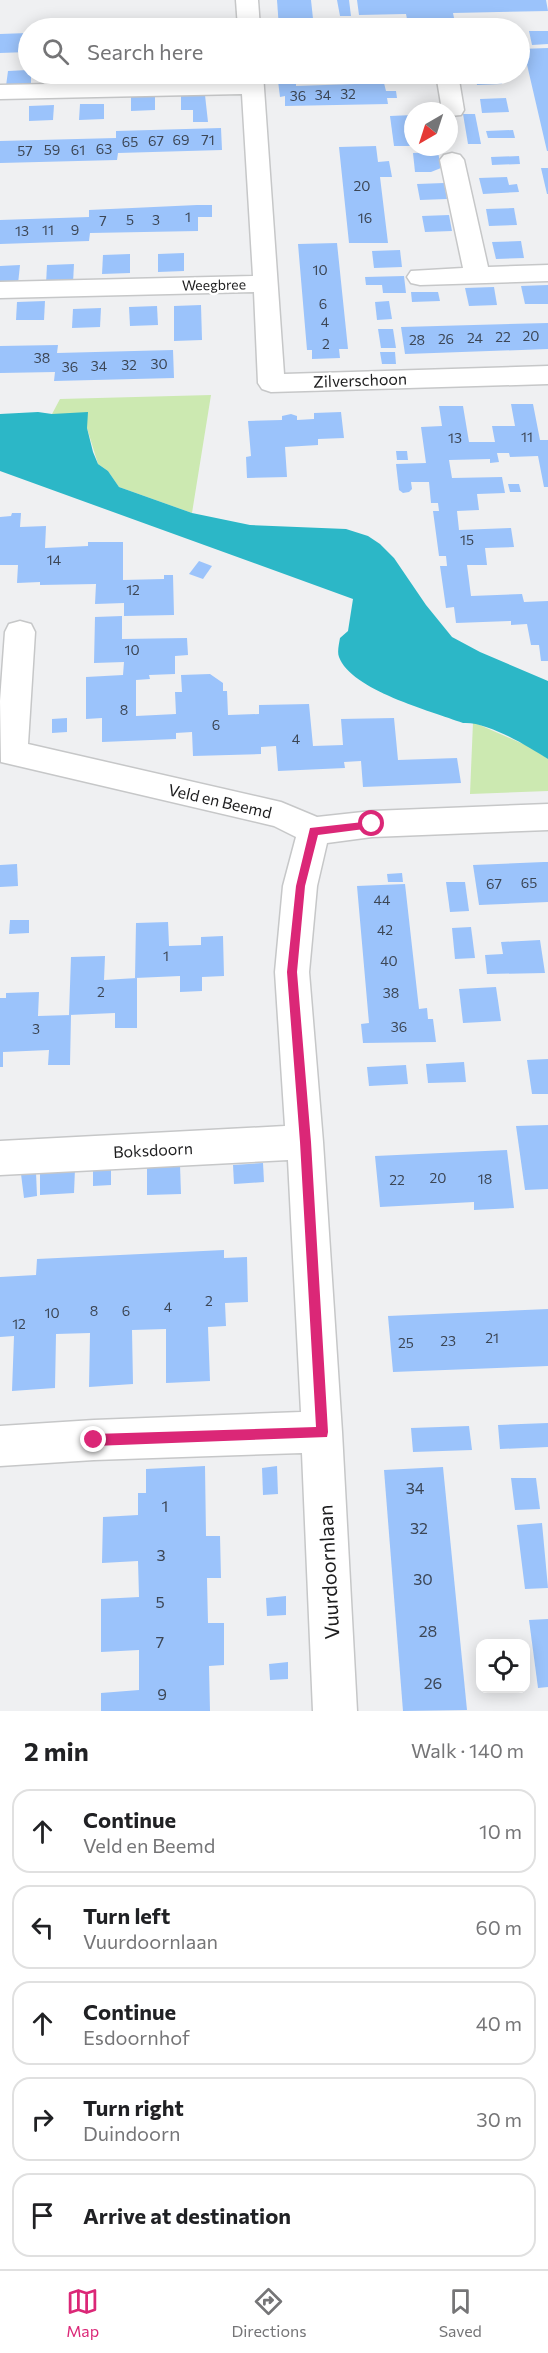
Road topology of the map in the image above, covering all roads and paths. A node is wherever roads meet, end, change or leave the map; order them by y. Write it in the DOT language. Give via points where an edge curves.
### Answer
graph roads {
  1 [pos="248,0"];
  2 [pos="249,18"];
  3 [pos="169,84"];
  4 [pos="253,84"];
  5 [pos="449,84"];
  6 [pos="0,92"];
  7 [pos="452,102"];
  8 [pos="452,160"];
  9 [pos="548,273"];
  10 [pos="477,276"];
  11 [pos="420,277"];
  12 [pos="266,284"];
  13 [pos="0,290"];
  14 [pos="548,375"];
  15 [pos="20,632"];
  16 [pos="548,817"];
  17 [pos="314,831"];
  18 [pos="305,1142"];
  19 [pos="0,1158"];
  20 [pos="322,1432"];
  21 [pos="0,1446"];
  22 [pos="335,1711"];
  1 -- 2 [label="street"];
  3 -- 6 [label="street, Weegbree"];
  4 -- 12 [label="street, Weegbree"];
  5 -- 7 [label="street"];
  8 -- 10 [label="street"];
  9 -- 10 [label="street"];
  10 -- 11 [label="street"];
  12 -- 13 [label="street, Weegbree"];
  12 -- 14 [label="street, Zilverschoon" via="271,383"];
  15 -- 17 [label="street, Veld en Beemd" via="12,753 281,815"];
  16 -- 17 [label="street" via="372,824"];
  17 -- 18 [label="street" via="300,886 292,972"];
  18 -- 19 [label="street, Boksdoorn"];
  18 -- 20 [label="street, Vuurdoornlaan"];
  20 -- 21 [label="street"];
  20 -- 22 [label="street, Vuurdoornlaan"];
}
